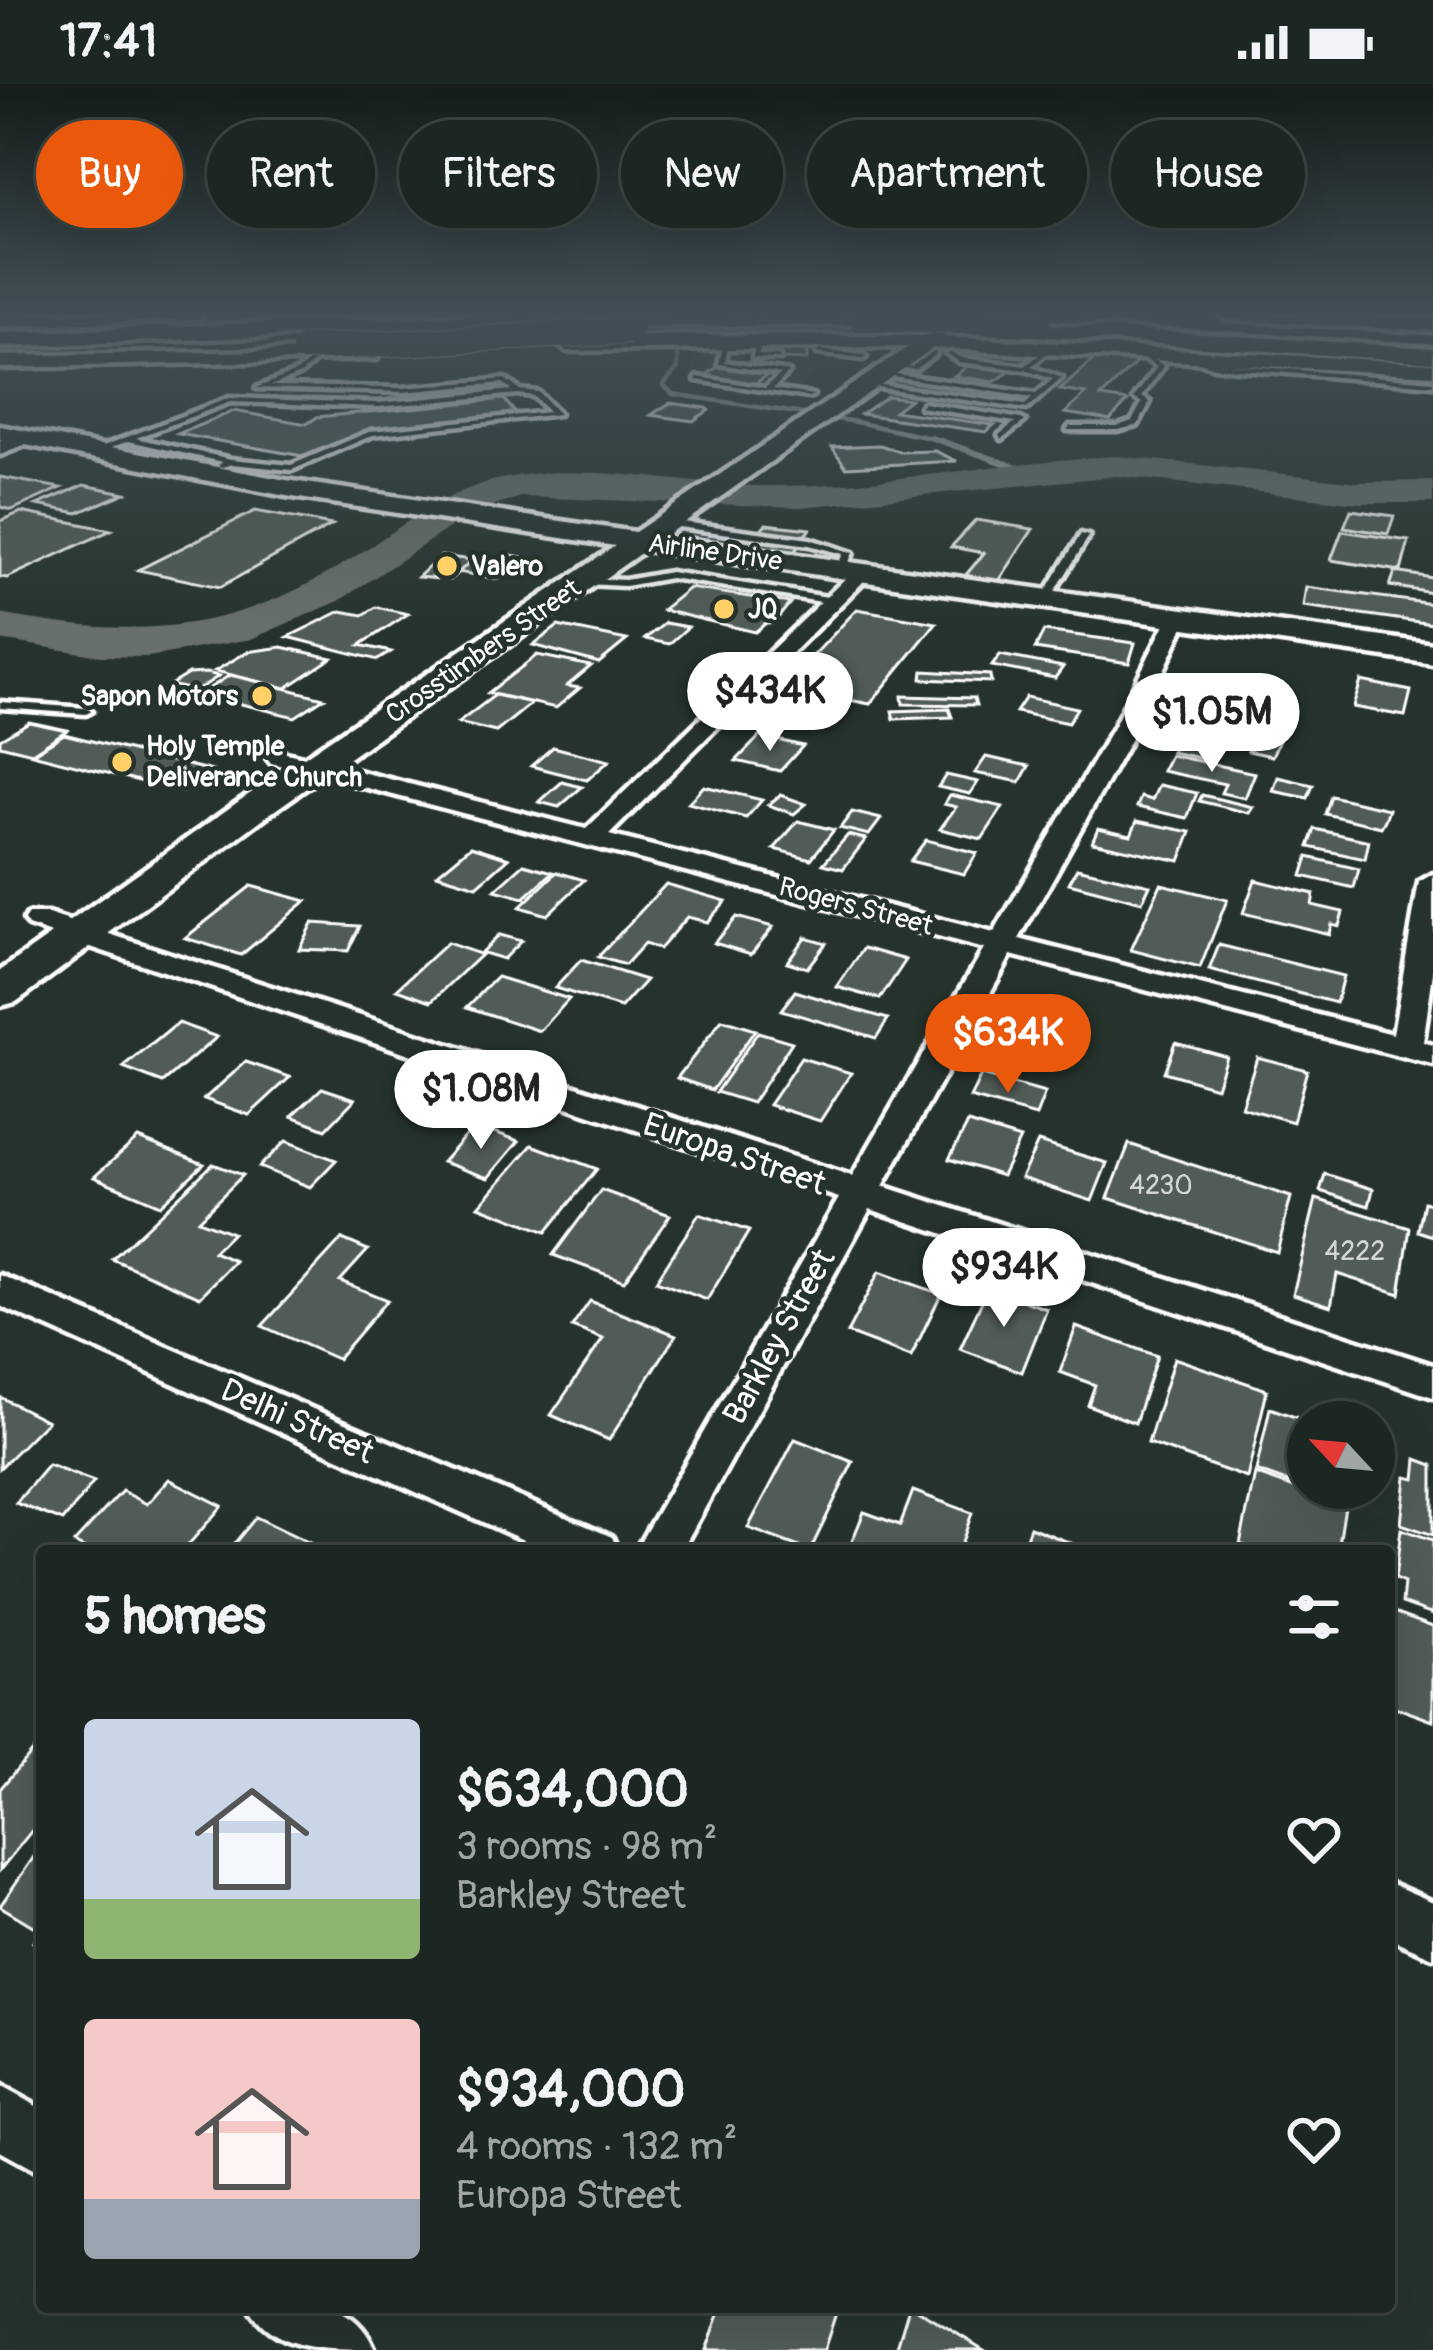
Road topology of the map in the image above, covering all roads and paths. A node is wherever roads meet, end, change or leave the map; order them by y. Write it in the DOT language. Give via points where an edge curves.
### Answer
graph roads {
  1 [pos="180,419"];
  2 [pos="509,419"];
  3 [pos="777,419"];
  4 [pos="815,419"];
  5 [pos="1008,419"];
  6 [pos="1137,419"];
  7 [pos="1070,428"];
  8 [pos="0,433"];
  9 [pos="1002,437"];
  10 [pos="26,438"];
  11 [pos="128,439"];
  12 [pos="737,447"];
  13 [pos="0,449"];
  14 [pos="94,451"];
  15 [pos="769,452"];
  16 [pos="219,467"];
  17 [pos="275,494"];
  18 [pos="668,514"];
  19 [pos="1084,536"];
  20 [pos="612,552"];
  21 [pos="686,553"];
  22 [pos="800,570"];
  23 [pos="846,583"];
  24 [pos="1046,599"];
  25 [pos="1177,624"];
  26 [pos="1433,654"];
  27 [pos="1433,669"];
  28 [pos="0,705"];
  29 [pos="86,712"];
  30 [pos="297,763"];
  31 [pos="592,838"];
  32 [pos="1433,882"];
  33 [pos="38,920"];
  34 [pos="81,934"];
  35 [pos="1000,943"];
  36 [pos="0,946"];
  37 [pos="0,992"];
  38 [pos="1419,1051"];
  39 [pos="858,1194"];
  40 [pos="0,1290"];
  41 [pos="1433,1381"];
  42 [pos="582,1545"];
  43 [pos="661,1545"];
  44 [pos="1395,1913"];
  45 [pos="1433,1930"];
  46 [pos="0,2116"];
  47 [pos="36,2140"];
  48 [pos="290,2313"];
  49 [pos="343,2350"];
  1 -- 11 [label="lane"];
  2 -- 16 [label="lane" via="371,433 292,468"];
  3 -- 12 [label="main road, Crosstimbers Street"];
  4 -- 15 [label="main road, Crosstimbers Street"];
  5 -- 9 [label="lane" via="1022,421"];
  6 -- 7 [label="lane" via="1118,428"];
  8 -- 10 [label="main road, Airline Drive"];
  10 -- 13 [label="street"];
  10 -- 14 [label="main road, Airline Drive"];
  11 -- 14 [label="lane"];
  11 -- 16 [label="lane"];
  12 -- 15 [label="main road"];
  12 -- 18 [label="main road, Crosstimbers Street" via="695,478"];
  13 -- 17 [label="main road, Airline Drive"];
  14 -- 16 [label="main road, Airline Drive"];
  15 -- 18 [label="main road, Crosstimbers Street"];
  16 -- 17 [label="main road, Airline Drive"];
  17 -- 20 [label="main road, Airline Drive"];
  18 -- 20 [label="main road, Crosstimbers Street"];
  18 -- 21 [label="lane"];
  19 -- 24 [label="lane"];
  20 -- 21 [label="main road, Airline Drive"];
  20 -- 21 [label="lane" via="625,583"];
  20 -- 30 [label="main road, Crosstimbers Street"];
  21 -- 22 [label="main road, Airline Drive"];
  21 -- 22 [label="lane"];
  22 -- 23 [label="main road, Airline Drive"];
  23 -- 24 [label="main road, Airline Drive"];
  23 -- 25 [label="main road, Airline Drive"];
  23 -- 31 [label="street"];
  24 -- 25 [label="main road, Airline Drive"];
  25 -- 26 [label="main road, Airline Drive"];
  25 -- 27 [label="main road, Airline Drive"];
  25 -- 35 [label="street, Barkley Street"];
  28 -- 29 [label="lane"];
  30 -- 31 [label="street, Rogers Street"];
  30 -- 33 [label="main road, Crosstimbers Street"];
  30 -- 34 [label="main road, Crosstimbers Street"];
  31 -- 35 [label="street, Rogers Street"];
  32 -- 38 [label="street"];
  33 -- 34 [label="street, Europa Street"];
  33 -- 36 [label="main road, Crosstimbers Street"];
  34 -- 37 [label="main road, Crosstimbers Street"];
  34 -- 39 [label="street, Europa Street"];
  35 -- 38 [label="street, Rogers Street"];
  35 -- 39 [label="street, Barkley Street"];
  39 -- 41 [label="street, Europa Street"];
  39 -- 43 [label="street, Barkley Street"];
  40 -- 42 [label="street, Delhi Street"];
  44 -- 45 [label="street"];
  46 -- 47 [label="street"];
  48 -- 49 [label="street"];
}
